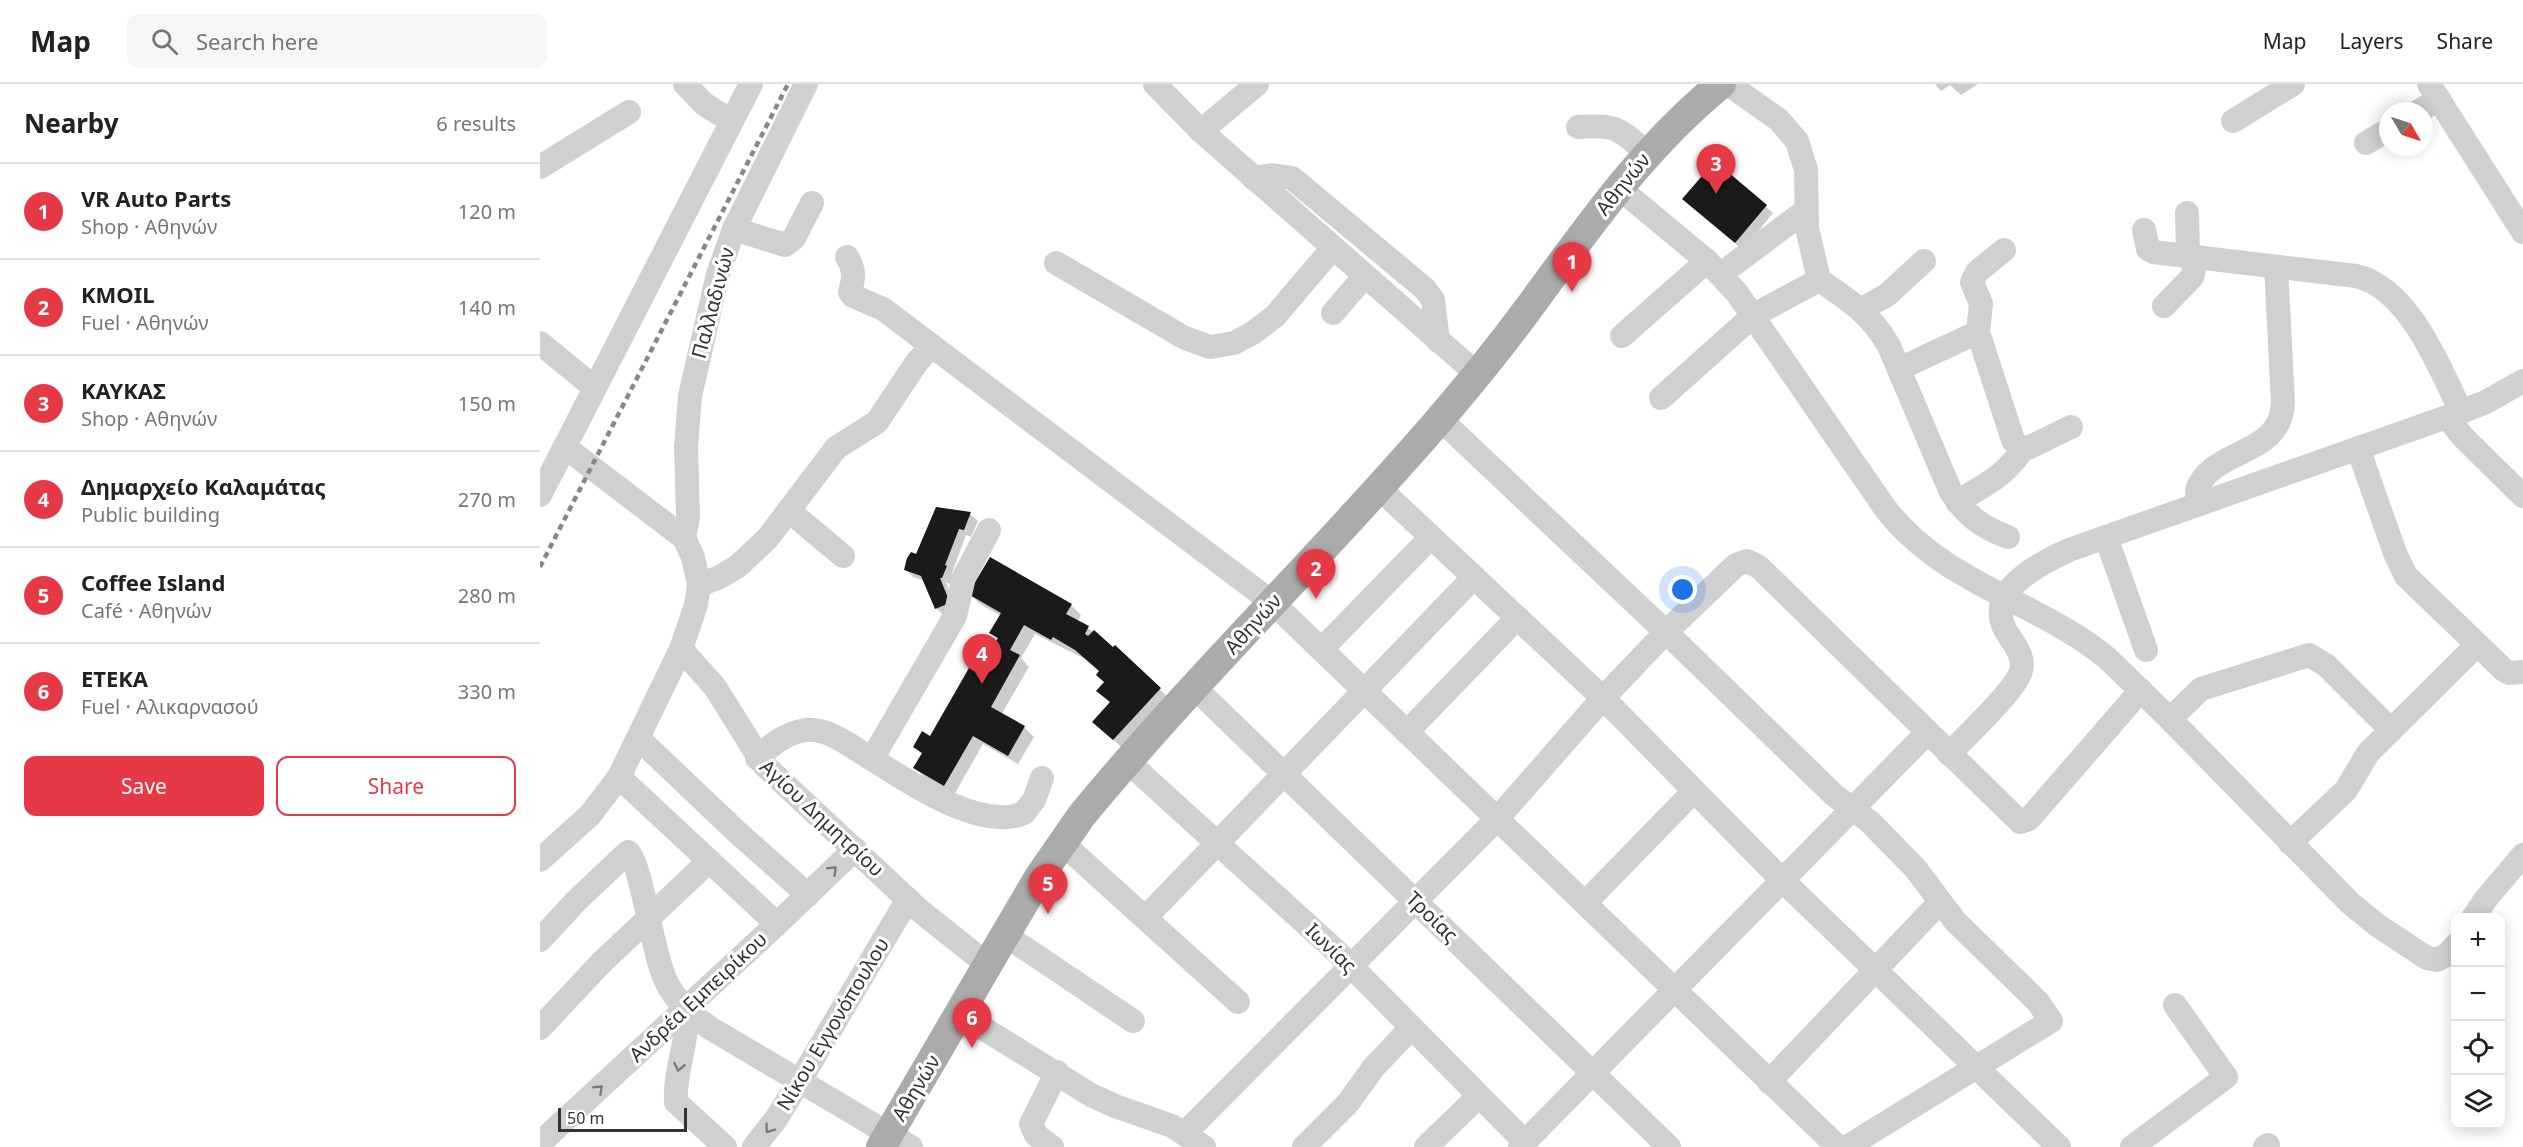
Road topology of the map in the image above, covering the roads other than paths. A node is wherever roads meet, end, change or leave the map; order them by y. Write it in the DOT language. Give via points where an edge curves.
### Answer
graph roads {
  1 [pos="685,84"];
  2 [pos="751,84"];
  3 [pos="806,84"];
  4 [pos="1155,84"];
  5 [pos="1257,84"];
  6 [pos="1721,84"];
  7 [pos="1728,84"];
  8 [pos="2293,84"];
  9 [pos="2429,98"];
  10 [pos="629,112"];
  11 [pos="731,121"];
  12 [pos="2233,121"];
  13 [pos="1578,127"];
  14 [pos="1201,131"];
  15 [pos="2379,135"];
  16 [pos="2366,143"];
  17 [pos="1648,154"];
  18 [pos="540,167"];
  19 [pos="1253,178"];
  20 [pos="1619,188"];
  21 [pos="812,203"];
  22 [pos="1805,211"];
  23 [pos="2187,213"];
  24 [pos="734,229"];
  25 [pos="2144,230"];
  26 [pos="2523,232"];
  27 [pos="1332,249"];
  28 [pos="2004,250"];
  29 [pos="2193,256"];
  30 [pos="847,257"];
  31 [pos="1924,261"];
  32 [pos="1056,263"];
  33 [pos="2276,267"];
  34 [pos="1714,268"];
  35 [pos="1364,277"];
  36 [pos="1819,280"];
  37 [pos="2164,306"];
  38 [pos="1862,309"];
  39 [pos="1333,313"];
  40 [pos="1755,315"];
  41 [pos="1978,332"];
  42 [pos="1622,336"];
  43 [pos="1438,341"];
  44 [pos="540,343"];
  45 [pos="932,346"];
  46 [pos="1899,369"];
  47 [pos="1477,374"];
  48 [pos="2523,381"];
  49 [pos="595,388"];
  50 [pos="1660,398"];
  51 [pos="2454,415"];
  52 [pos="1440,419"];
  53 [pos="2071,428"];
  54 [pos="565,447"];
  55 [pos="2023,448"];
  56 [pos="2358,448"];
  57 [pos="544,478"];
  58 [pos="1379,488"];
  59 [pos="2523,496"];
  60 [pos="1957,502"];
  61 [pos="2198,504"];
  62 [pos="789,511"];
  63 [pos="989,530"];
  64 [pos="1431,537"];
  65 [pos="2008,537"];
  66 [pos="2106,537"];
  67 [pos="684,538"];
  68 [pos="843,556"];
  69 [pos="1474,577"];
  70 [pos="699,585"];
  71 [pos="2003,598"];
  72 [pos="1277,599"];
  73 [pos="1517,618"];
  74 [pos="1666,632"];
  75 [pos="2477,645"];
  76 [pos="1322,649"];
  77 [pos="681,650"];
  78 [pos="2146,650"];
  79 [pos="2523,672"];
  80 [pos="1195,688"];
  81 [pos="2141,690"];
  82 [pos="1364,691"];
  83 [pos="1603,698"];
  84 [pos="2170,719"];
  85 [pos="2391,730"];
  86 [pos="1407,732"];
  87 [pos="1927,733"];
  88 [pos="639,739"];
  89 [pos="1949,754"];
  90 [pos="758,758"];
  91 [pos="872,759"];
  92 [pos="1128,762"];
  93 [pos="1285,773"];
  94 [pos="619,777"];
  95 [pos="1042,778"];
  96 [pos="1694,791"];
  97 [pos="1853,809"];
  98 [pos="1497,819"];
  99 [pos="1061,842"];
  100 [pos="1218,843"];
  101 [pos="2290,843"];
  102 [pos="855,849"];
  103 [pos="2523,855"];
  104 [pos="540,860"];
  105 [pos="708,862"];
  106 [pos="1781,879"];
  107 [pos="808,895"];
  108 [pos="908,899"];
  109 [pos="1416,901"];
  110 [pos="1585,903"];
  111 [pos="1940,903"];
  112 [pos="2476,913"];
  113 [pos="1146,917"];
  114 [pos="647,919"];
  115 [pos="777,924"];
  116 [pos="1005,935"];
  117 [pos="540,940"];
  118 [pos="2451,951"];
  119 [pos="988,966"];
  120 [pos="1351,966"];
  121 [pos="1876,970"];
  122 [pos="1674,990"];
  123 [pos="1239,1002"];
  124 [pos="2175,1005"];
  125 [pos="686,1009"];
  126 [pos="960,1014"];
  127 [pos="1133,1021"];
  128 [pos="540,1028"];
  129 [pos="1411,1028"];
  130 [pos="1977,1066"];
  131 [pos="1057,1072"];
  132 [pos="1594,1073"];
  133 [pos="799,1082"];
  134 [pos="1769,1082"];
  135 [pos="1478,1097"];
  136 [pos="1194,1140"];
  137 [pos="540,1143"];
  138 [pos="894,1143"];
  139 [pos="1523,1145"];
  140 [pos="725,1147"];
  141 [pos="754,1147"];
  142 [pos="1052,1147"];
  143 [pos="1304,1147"];
  144 [pos="1426,1147"];
  145 [pos="1669,1147"];
  146 [pos="1838,1147"];
  147 [pos="1847,1147"];
  148 [pos="2059,1147"];
  149 [pos="2132,1147"];
  1 -- 11 [label="street" via="704,104"];
  2 -- 11 [label="street"];
  3 -- 24 [label="street, Παλλαδινών"];
  4 -- 14 [label="street"];
  5 -- 14 [label="street"];
  6 -- 17 [label="main road, Αθηνών"];
  7 -- 22 [label="street" via="1779,120 1797,141 1806,171"];
  8 -- 12 [label="street"];
  9 -- 26 [label="street"];
  10 -- 18 [label="street"];
  11 -- 49 [label="street"];
  13 -- 17 [label="street" via="1614,128"];
  14 -- 19 [label="street"];
  15 -- 16 [label="street"];
  17 -- 20 [label="main road, Αθηνών"];
  19 -- 27 [label="street"];
  19 -- 43 [label="street" via="1283,175 1298,182 1425,289 1434,306"];
  20 -- 34 [label="street"];
  20 -- 47 [label="main road, Αθηνών"];
  21 -- 24 [label="street" via="794,238 785,245"];
  22 -- 34 [label="street"];
  22 -- 36 [label="street"];
  23 -- 29 [label="street"];
  24 -- 67 [label="street, Παλλαδινών" via="720,268 690,396 686,447 688,517"];
  25 -- 29 [label="street" via="2150,251"];
  27 -- 32 [label="street" via="1275,316 1234,343 1210,347 1185,338"];
  27 -- 35 [label="street"];
  28 -- 41 [label="street" via="1973,276 1973,288 1982,310"];
  29 -- 33 [label="street"];
  29 -- 37 [label="street" via="2192,278"];
  30 -- 45 [label="street" via="853,267 853,296 883,309"];
  31 -- 38 [label="street" via="1887,295"];
  33 -- 51 [label="street" via="2365,278 2384,289 2428,343"];
  33 -- 61 [label="street" via="2283,402 2280,421 2259,443 2208,474 2197,490"];
  34 -- 40 [label="street"];
  34 -- 42 [label="street"];
  35 -- 39 [label="street"];
  35 -- 43 [label="street"];
  36 -- 38 [label="street"];
  36 -- 40 [label="street"];
  38 -- 46 [label="street" via="1878,327"];
  40 -- 50 [label="street"];
  40 -- 71 [label="street" via="1903,530 1926,550"];
  41 -- 46 [label="street"];
  41 -- 55 [label="street" via="2013,440"];
  43 -- 47 [label="street"];
  44 -- 49 [label="street"];
  45 -- 62 [label="street" via="877,422 836,448"];
  45 -- 72 [label="street"];
  46 -- 60 [label="street"];
  47 -- 52 [label="main road, Αθηνών"];
  48 -- 51 [label="street"];
  49 -- 54 [label="street"];
  51 -- 56 [label="street"];
  51 -- 59 [label="street" via="2463,437"];
  52 -- 58 [label="main road, Αθηνών"];
  52 -- 74 [label="street"];
  53 -- 55 [label="street"];
  54 -- 57 [label="street"];
  54 -- 67 [label="street"];
  55 -- 60 [label="street" via="2010,468"];
  56 -- 61 [label="street"];
  56 -- 75 [label="street" via="2406,576"];
  58 -- 64 [label="street"];
  58 -- 72 [label="main road, Αθηνών"];
  60 -- 65 [label="street" via="1974,521"];
  61 -- 66 [label="street"];
  62 -- 68 [label="street"];
  62 -- 70 [label="street" via="767,540 743,562"];
  63 -- 91 [label="street" via="968,568 955,616"];
  64 -- 69 [label="street"];
  64 -- 76 [label="street"];
  66 -- 71 [label="street" via="2041,563"];
  66 -- 78 [label="street"];
  67 -- 70 [label="street"];
  69 -- 73 [label="street"];
  69 -- 82 [label="street"];
  70 -- 77 [label="street"];
  71 -- 81 [label="street" via="2090,644"];
  71 -- 89 [label="street" via="2000,613 2021,656 2021,671 2013,685"];
  72 -- 76 [label="street"];
  72 -- 80 [label="main road, Αθηνών"];
  73 -- 83 [label="street"];
  73 -- 86 [label="street"];
  74 -- 83 [label="street"];
  74 -- 87 [label="street" via="1736,565 1747,561 1758,567"];
  74 -- 97 [label="street"];
  75 -- 79 [label="street" via="2509,673"];
  75 -- 85 [label="street"];
  76 -- 82 [label="street"];
  77 -- 88 [label="street"];
  77 -- 90 [label="street, Αγίου Δημητρίου" via="711,682"];
  80 -- 92 [label="main road, Αθηνών"];
  80 -- 93 [label="street, Τροίας"];
  81 -- 84 [label="street"];
  81 -- 89 [label="street" via="2029,819 2020,822 2011,815"];
  82 -- 86 [label="street"];
  82 -- 93 [label="street"];
  83 -- 96 [label="street"];
  83 -- 98 [label="street"];
  84 -- 85 [label="street" via="2201,689 2309,655 2326,665"];
  84 -- 101 [label="street"];
  85 -- 101 [label="street" via="2368,753 2346,790"];
  86 -- 98 [label="street"];
  87 -- 89 [label="street"];
  87 -- 97 [label="street"];
  88 -- 94 [label="street"];
  88 -- 107 [label="street"];
  90 -- 91 [label="street" via="784,737 807,730 834,736"];
  90 -- 102 [label="street, Αγίου Δημητρίου"];
  91 -- 95 [label="street" via="948,802 989,816 1024,813"];
  92 -- 99 [label="main road, Αθηνών"];
  92 -- 100 [label="street, Ιωνίας"];
  93 -- 100 [label="street"];
  93 -- 109 [label="street, Τροίας"];
  94 -- 104 [label="street" via="590,814"];
  94 -- 105 [label="street"];
  96 -- 106 [label="street"];
  96 -- 110 [label="street"];
  97 -- 106 [label="street"];
  97 -- 111 [label="street" via="1915,867"];
  98 -- 109 [label="street"];
  98 -- 110 [label="street"];
  99 -- 113 [label="street"];
  99 -- 116 [label="main road, Αθηνών"];
  100 -- 113 [label="street"];
  100 -- 120 [label="street, Ιωνίας"];
  101 -- 118 [label="street" via="2358,910 2413,950 2437,960"];
  107 -- 102 [label="street, Ανδρέα Εμπειρίκου, one-way"];
  102 -- 108 [label="street, Αγίου Δημητρίου"];
  103 -- 112 [label="street"];
  105 -- 114 [label="street"];
  105 -- 115 [label="street"];
  106 -- 121 [label="street"];
  106 -- 122 [label="street"];
  107 -- 115 [label="street, Ανδρέα Εμπειρίκου"];
  108 -- 119 [label="street, Αγίου Δημητρίου"];
  108 -- 133 [label="street, Νίκου Εγγονόπουλου"];
  109 -- 120 [label="street"];
  109 -- 132 [label="street, Τροίας"];
  110 -- 122 [label="street"];
  111 -- 121 [label="street"];
  111 -- 130 [label="street" via="2038,1002 2051,1021"];
  113 -- 123 [label="street"];
  114 -- 117 [label="street" via="639,870 628,852"];
  114 -- 125 [label="street" via="661,969"];
  114 -- 128 [label="street"];
  115 -- 125 [label="street, Ανδρέα Εμπειρίκου"];
  116 -- 119 [label="main road, Αθηνών"];
  116 -- 127 [label="street"];
  119 -- 126 [label="main road, Αθηνών"];
  120 -- 129 [label="street, Ιωνίας"];
  120 -- 136 [label="street"];
  121 -- 130 [label="street"];
  121 -- 134 [label="street"];
  122 -- 132 [label="street"];
  122 -- 134 [label="street"];
  124 -- 149 [label="street" via="2226,1077"];
  125 -- 133 [label="street"];
  137 -- 125 [label="street, Ανδρέα Εμπειρίκου, one-way"];
  125 -- 140 [label="street, one-way" via="688,1030 675,1086 676,1102"];
  126 -- 131 [label="street"];
  126 -- 138 [label="main road, Αθηνών"];
  129 -- 135 [label="street, Ιωνίας"];
  129 -- 143 [label="street"];
  130 -- 147 [label="street"];
  130 -- 148 [label="street"];
  131 -- 136 [label="street" via="1102,1100 1172,1126"];
  131 -- 142 [label="street" via="1031,1124 1036,1135"];
  132 -- 139 [label="street"];
  132 -- 145 [label="street, Τροίας"];
  133 -- 138 [label="street"];
  133 -- 141 [label="street, Νίκου Εγγονόπουλου, one-way"];
  134 -- 146 [label="street"];
  135 -- 139 [label="street, Ιωνίας"];
  135 -- 144 [label="street"];
}
